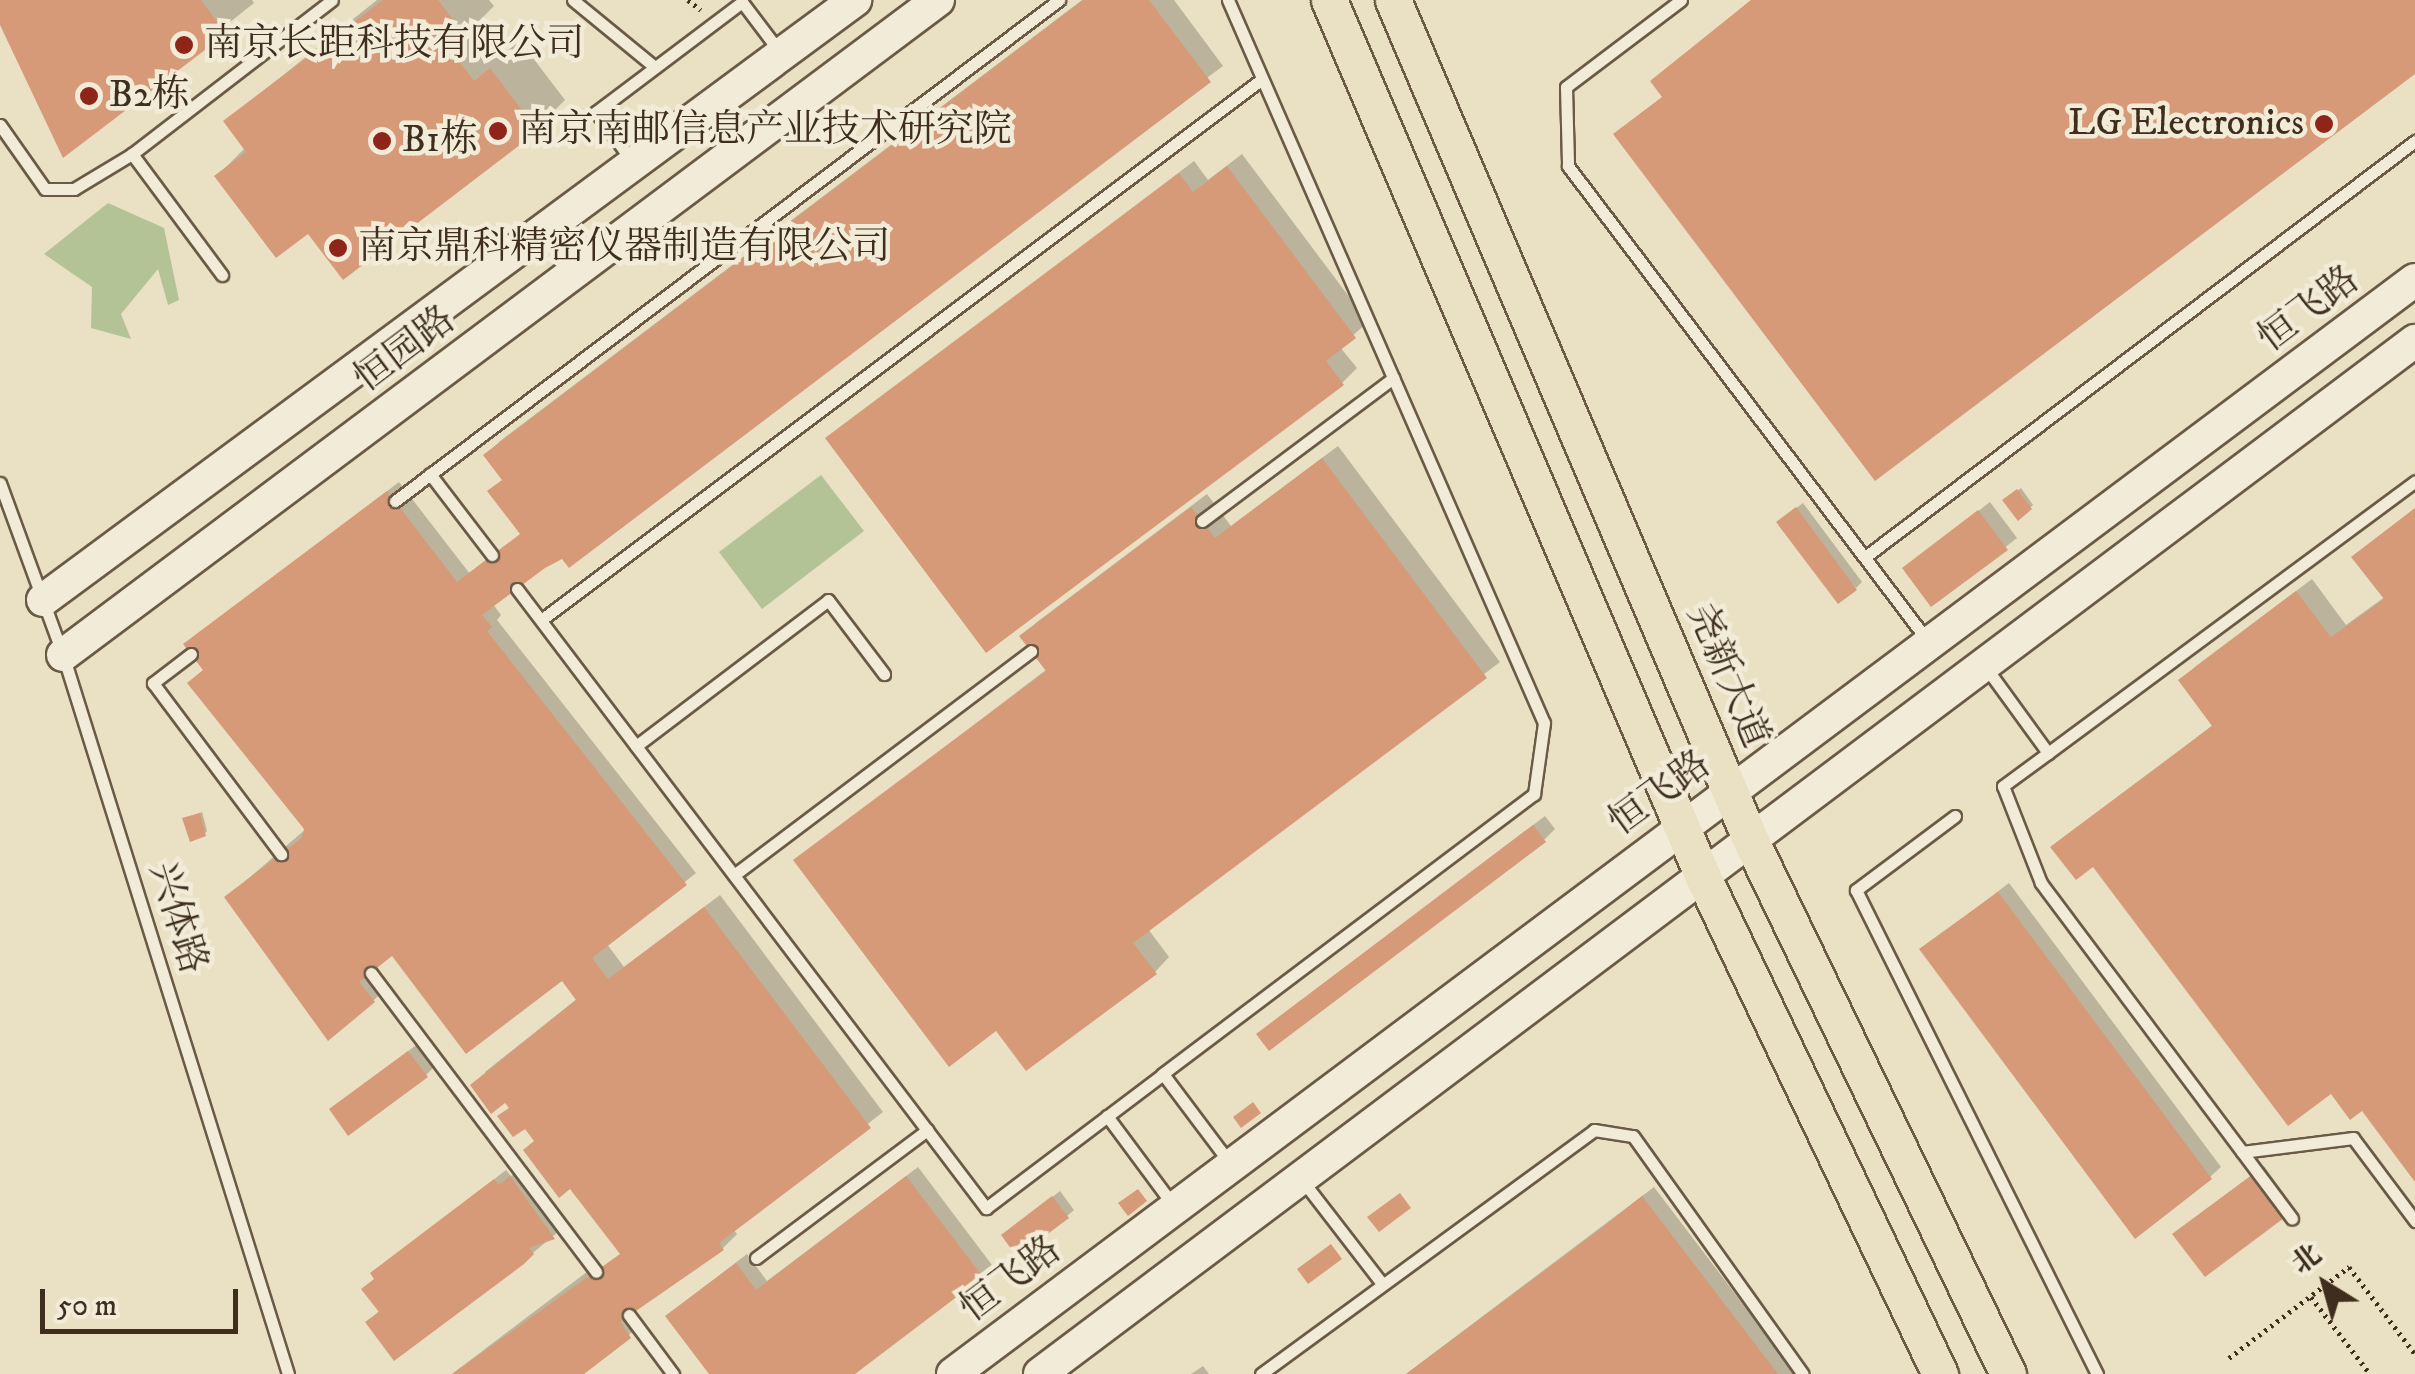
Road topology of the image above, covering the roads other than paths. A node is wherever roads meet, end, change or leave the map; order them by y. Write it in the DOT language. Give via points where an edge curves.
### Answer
graph roads {
  1 [pos="332,0"];
  2 [pos="572,0"];
  3 [pos="855,0"];
  4 [pos="938,0"];
  5 [pos="1059,0"];
  6 [pos="1228,0"];
  7 [pos="1329,0"];
  8 [pos="1394,0"];
  9 [pos="1681,0"];
  10 [pos="782,55"];
  11 [pos="655,67"];
  12 [pos="1262,80"];
  13 [pos="0,125"];
  14 [pos="2415,141"];
  15 [pos="132,154"];
  16 [pos="639,161"];
  17 [pos="676,197"];
  18 [pos="222,275"];
  19 [pos="2415,280"];
  20 [pos="2415,341"];
  21 [pos="1393,378"];
  22 [pos="430,474"];
  23 [pos="2415,481"];
  24 [pos="0,483"];
  25 [pos="395,501"];
  26 [pos="1202,521"];
  27 [pos="492,555"];
  28 [pos="1865,557"];
  29 [pos="517,589"];
  30 [pos="43,600"];
  31 [pos="541,620"];
  32 [pos="1930,644"];
  33 [pos="1030,651"];
  34 [pos="191,654"];
  35 [pos="64,655"];
  36 [pos="1984,665"];
  37 [pos="884,674"];
  38 [pos="636,746"];
  39 [pos="2048,753"];
  40 [pos="1731,792"];
  41 [pos="1955,816"];
  42 [pos="1682,826"];
  43 [pos="1751,841"];
  44 [pos="281,854"];
  45 [pos="734,875"];
  46 [pos="1703,877"];
  47 [pos="371,973"];
  48 [pos="1163,1074"];
  49 [pos="1107,1116"];
  50 [pos="927,1130"];
  51 [pos="2242,1152"];
  52 [pos="1231,1165"];
  53 [pos="1300,1177"];
  54 [pos="1175,1207"];
  55 [pos="2292,1219"];
  56 [pos="2415,1221"];
  57 [pos="756,1258"];
  58 [pos="596,1272"];
  59 [pos="1380,1281"];
  60 [pos="629,1315"];
  61 [pos="288,1374"];
  62 [pos="673,1374"];
  63 [pos="953,1374"];
  64 [pos="1040,1374"];
  65 [pos="1261,1374"];
  66 [pos="1804,1374"];
  67 [pos="1940,1374"];
  68 [pos="2008,1374"];
  69 [pos="2098,1374"];
  1 -- 15 [label="lane"];
  2 -- 11 [label="lane"];
  3 -- 10 [label="main road, 恒园路"];
  4 -- 17 [label="main road, 恒园路"];
  5 -- 22 [label="lane"];
  6 -- 12 [label="lane"];
  7 -- 42 [label="main road"];
  8 -- 40 [label="main road, 尧新大道"];
  9 -- 28 [label="lane" via="1566,87 1568,166"];
  10 -- 11 [label="lane" via="742,2"];
  10 -- 16 [label="main road, 恒园路"];
  11 -- 16 [label="lane" via="596,112"];
  12 -- 21 [label="lane"];
  12 -- 31 [label="lane"];
  13 -- 15 [label="lane" via="44,189 74,189"];
  14 -- 28 [label="lane"];
  15 -- 18 [label="lane"];
  16 -- 17 [label="main road"];
  16 -- 30 [label="main road, 恒园路"];
  17 -- 35 [label="main road, 恒园路"];
  19 -- 32 [label="main road, 恒飞路"];
  20 -- 36 [label="main road"];
  21 -- 26 [label="lane"];
  21 -- 48 [label="lane" via="1544,723 1534,794"];
  22 -- 25 [label="lane"];
  22 -- 27 [label="lane"];
  23 -- 39 [label="lane"];
  24 -- 30 [label="lane, 兴体路"];
  28 -- 32 [label="lane"];
  29 -- 31 [label="lane"];
  30 -- 35 [label="lane, 兴体路"];
  31 -- 38 [label="lane"];
  32 -- 40 [label="main road, 恒飞路"];
  33 -- 45 [label="lane"];
  34 -- 44 [label="lane" via="152,683"];
  35 -- 61 [label="lane, 兴体路"];
  36 -- 39 [label="lane"];
  36 -- 43 [label="main road"];
  37 -- 38 [label="lane" via="828,600"];
  38 -- 45 [label="lane"];
  39 -- 51 [label="lane" via="2004,786 2041,884"];
  40 -- 42 [label="main road, 恒飞路"];
  40 -- 43 [label="main road, 尧新大道"];
  41 -- 69 [label="lane" via="1856,890"];
  42 -- 46 [label="main road"];
  42 -- 52 [label="main road, 恒飞路"];
  43 -- 46 [label="main road"];
  43 -- 68 [label="main road, 尧新大道"];
  45 -- 50 [label="lane"];
  46 -- 53 [label="main road"];
  46 -- 67 [label="main road"];
  47 -- 58 [label="lane"];
  48 -- 49 [label="lane"];
  48 -- 52 [label="lane"];
  49 -- 50 [label="lane" via="986,1208"];
  49 -- 54 [label="lane"];
  50 -- 57 [label="lane"];
  51 -- 55 [label="lane"];
  51 -- 56 [label="lane" via="2353,1138"];
  52 -- 54 [label="main road, 恒飞路"];
  53 -- 59 [label="lane"];
  53 -- 64 [label="main road"];
  54 -- 63 [label="main road, 恒飞路"];
  59 -- 65 [label="lane"];
  59 -- 66 [label="lane" via="1594,1130 1633,1136"];
  60 -- 62 [label="lane"];
}
